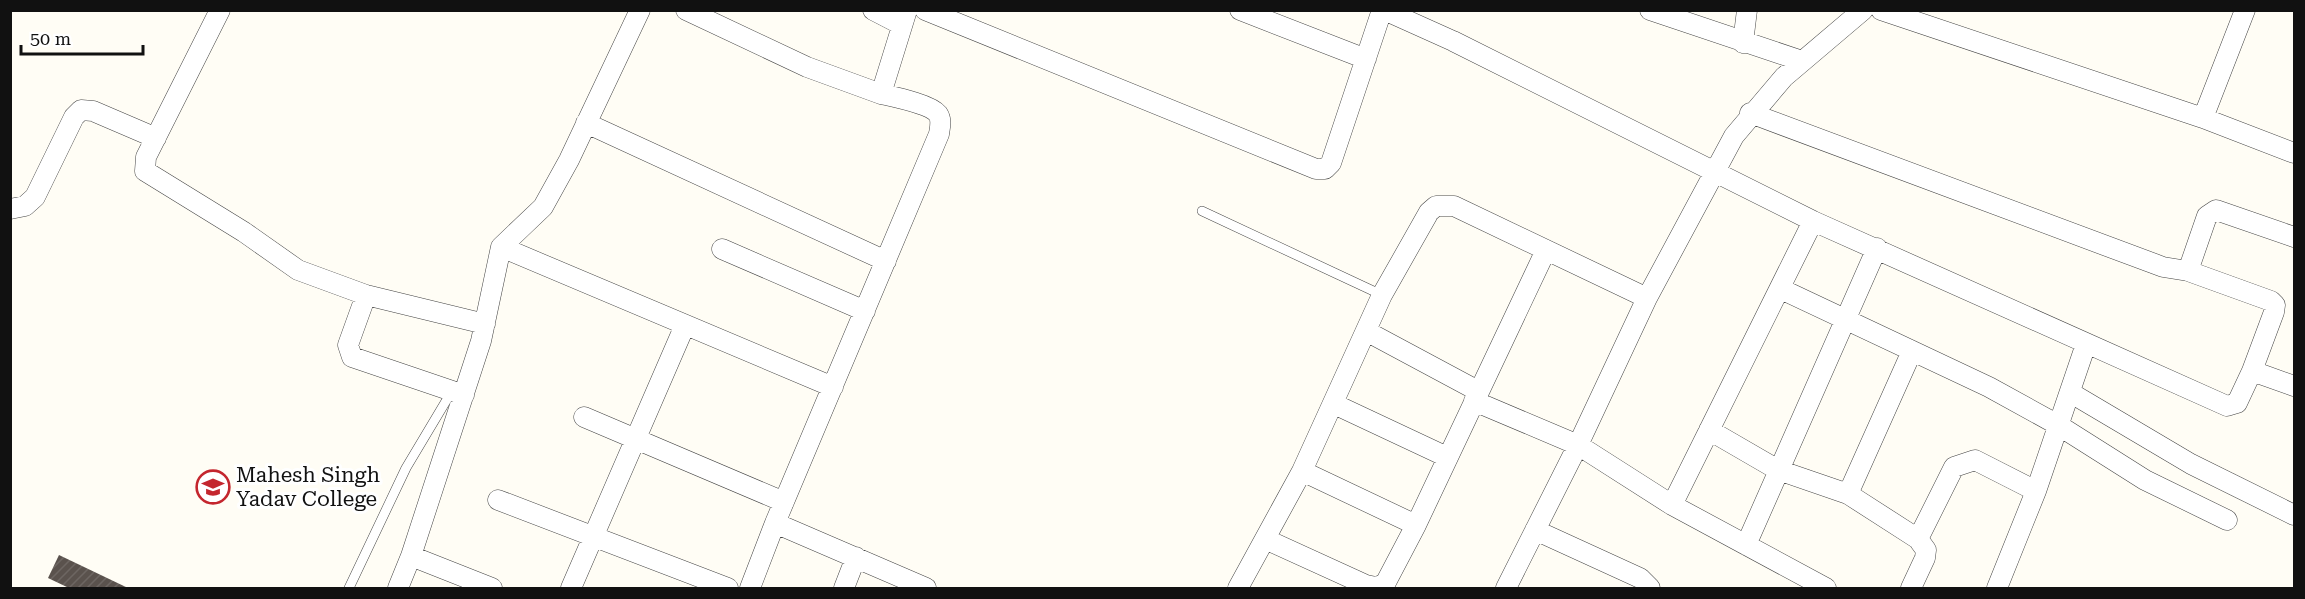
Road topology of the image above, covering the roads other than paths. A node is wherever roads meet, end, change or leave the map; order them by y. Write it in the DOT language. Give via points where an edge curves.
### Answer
graph roads {
  1 [pos="220,10"];
  2 [pos="640,10"];
  3 [pos="686,10"];
  4 [pos="873,10"];
  5 [pos="925,10"];
  6 [pos="1240,10"];
  7 [pos="1383,10"];
  8 [pos="1650,10"];
  9 [pos="1748,10"];
  10 [pos="1863,10"];
  11 [pos="1881,10"];
  12 [pos="2245,10"];
  13 [pos="904,18"];
  14 [pos="1743,43"];
  15 [pos="1366,59"];
  16 [pos="1802,61"];
  17 [pos="881,94"];
  18 [pos="1750,113"];
  19 [pos="2203,118"];
  20 [pos="586,123"];
  21 [pos="156,138"];
  22 [pos="2295,153"];
  23 [pos="1713,172"];
  24 [pos="10,209"];
  25 [pos="1202,211"];
  26 [pos="1813,221"];
  27 [pos="2295,237"];
  28 [pos="501,247"];
  29 [pos="1877,248"];
  30 [pos="722,249"];
  31 [pos="1546,250"];
  32 [pos="886,261"];
  33 [pos="2188,270"];
  34 [pos="1781,289"];
  35 [pos="366,295"];
  36 [pos="1382,296"];
  37 [pos="1647,298"];
  38 [pos="865,311"];
  39 [pos="1845,318"];
  40 [pos="485,324"];
  41 [pos="685,325"];
  42 [pos="1366,332"];
  43 [pos="2086,344"];
  44 [pos="1912,351"];
  45 [pos="2252,371"];
  46 [pos="2295,386"];
  47 [pos="833,387"];
  48 [pos="458,393"];
  49 [pos="2071,393"];
  50 [pos="1476,396"];
  51 [pos="1335,404"];
  52 [pos="584,417"];
  53 [pos="2058,424"];
  54 [pos="1710,430"];
  55 [pos="634,438"];
  56 [pos="1578,446"];
  57 [pos="1448,457"];
  58 [pos="1778,470"];
  59 [pos="1302,471"];
  60 [pos="2036,492"];
  61 [pos="1848,494"];
  62 [pos="498,500"];
  63 [pos="784,501"];
  64 [pos="1672,505"];
  65 [pos="2295,515"];
  66 [pos="2227,520"];
  67 [pos="775,523"];
  68 [pos="1416,525"];
  69 [pos="1535,530"];
  70 [pos="594,537"];
  71 [pos="1265,539"];
  72 [pos="1918,539"];
  73 [pos="1746,545"];
  74 [pos="411,556"];
  75 [pos="856,557"];
  76 [pos="1815,586"];
  77 [pos="349,588"];
  78 [pos="398,588"];
  79 [pos="492,588"];
  80 [pos="571,588"];
  81 [pos="728,588"];
  82 [pos="750,588"];
  83 [pos="844,588"];
  84 [pos="926,588"];
  85 [pos="1238,588"];
  86 [pos="1506,588"];
  87 [pos="1650,588"];
  88 [pos="1911,588"];
  89 [pos="1997,588"];
  1 -- 21 [label="street"];
  2 -- 20 [label="street"];
  3 -- 17 [label="street" via="807,67"];
  4 -- 13 [label="street"];
  5 -- 15 [label="street" via="1316,169 1325,169 1331,163"];
  6 -- 15 [label="street"];
  7 -- 15 [label="street"];
  7 -- 23 [label="street" via="1453,41"];
  8 -- 14 [label="street"];
  9 -- 14 [label="street"];
  10 -- 16 [label="street"];
  11 -- 19 [label="street"];
  12 -- 19 [label="street"];
  13 -- 17 [label="street"];
  14 -- 16 [label="street"];
  16 -- 18 [label="street"];
  17 -- 32 [label="street" via="930,108 941,122"];
  18 -- 23 [label="street"];
  18 -- 33 [label="street" via="2144,261"];
  19 -- 22 [label="street"];
  20 -- 28 [label="street" via="543,207"];
  20 -- 32 [label="street"];
  21 -- 24 [label="street" via="93,111 81,110 35,197 25,206"];
  21 -- 35 [label="street" via="144,162 148,175 244,232 298,270"];
  23 -- 26 [label="street"];
  23 -- 37 [label="street"];
  25 -- 36 [label="lane"];
  26 -- 29 [label="street"];
  26 -- 34 [label="street"];
  27 -- 33 [label="street" via="2211,211"];
  28 -- 40 [label="street"];
  28 -- 41 [label="street"];
  29 -- 39 [label="street"];
  29 -- 43 [label="street"];
  30 -- 38 [label="street"];
  31 -- 36 [label="street" via="1454,206 1436,206"];
  31 -- 37 [label="street"];
  31 -- 50 [label="street"];
  32 -- 38 [label="street"];
  33 -- 45 [label="street" via="2275,305"];
  34 -- 39 [label="street"];
  34 -- 54 [label="street"];
  35 -- 40 [label="street"];
  35 -- 48 [label="street" via="348,345 352,357"];
  36 -- 42 [label="street"];
  37 -- 56 [label="street"];
  38 -- 47 [label="street"];
  39 -- 44 [label="street"];
  39 -- 58 [label="street"];
  40 -- 48 [label="street"];
  41 -- 47 [label="street"];
  41 -- 55 [label="street"];
  42 -- 50 [label="street"];
  42 -- 51 [label="street"];
  43 -- 45 [label="street" via="2228,406 2237,404"];
  43 -- 49 [label="street"];
  44 -- 53 [label="street"];
  44 -- 61 [label="street"];
  45 -- 46 [label="street"];
  47 -- 63 [label="street"];
  48 -- 74 [label="street"];
  48 -- 77 [label="lane" via="402,476"];
  49 -- 53 [label="street"];
  49 -- 65 [label="street" via="2191,464"];
  50 -- 56 [label="street"];
  50 -- 57 [label="street"];
  51 -- 57 [label="street"];
  51 -- 59 [label="street"];
  52 -- 55 [label="street"];
  53 -- 60 [label="street"];
  53 -- 66 [label="street" via="2145,480"];
  54 -- 58 [label="street"];
  54 -- 64 [label="street"];
  55 -- 63 [label="street"];
  55 -- 70 [label="street"];
  56 -- 64 [label="street"];
  56 -- 69 [label="street"];
  57 -- 68 [label="street"];
  58 -- 61 [label="street"];
  58 -- 73 [label="street"];
  59 -- 68 [label="street"];
  59 -- 71 [label="street"];
  60 -- 72 [label="street" via="1975,460 1962,462 1954,467"];
  60 -- 89 [label="street"];
  61 -- 72 [label="street"];
  62 -- 70 [label="street"];
  63 -- 67 [label="street"];
  64 -- 73 [label="street"];
  67 -- 75 [label="street"];
  67 -- 82 [label="street"];
  68 -- 71 [label="street" via="1385,584 1376,587"];
  69 -- 86 [label="street"];
  69 -- 87 [label="street" via="1640,578"];
  70 -- 80 [label="street"];
  70 -- 81 [label="street"];
  71 -- 85 [label="street"];
  72 -- 88 [label="street" via="1926,550 1925,558"];
  73 -- 76 [label="street"];
  74 -- 78 [label="street"];
  74 -- 79 [label="street"];
  75 -- 83 [label="street"];
  75 -- 84 [label="street"];
}
